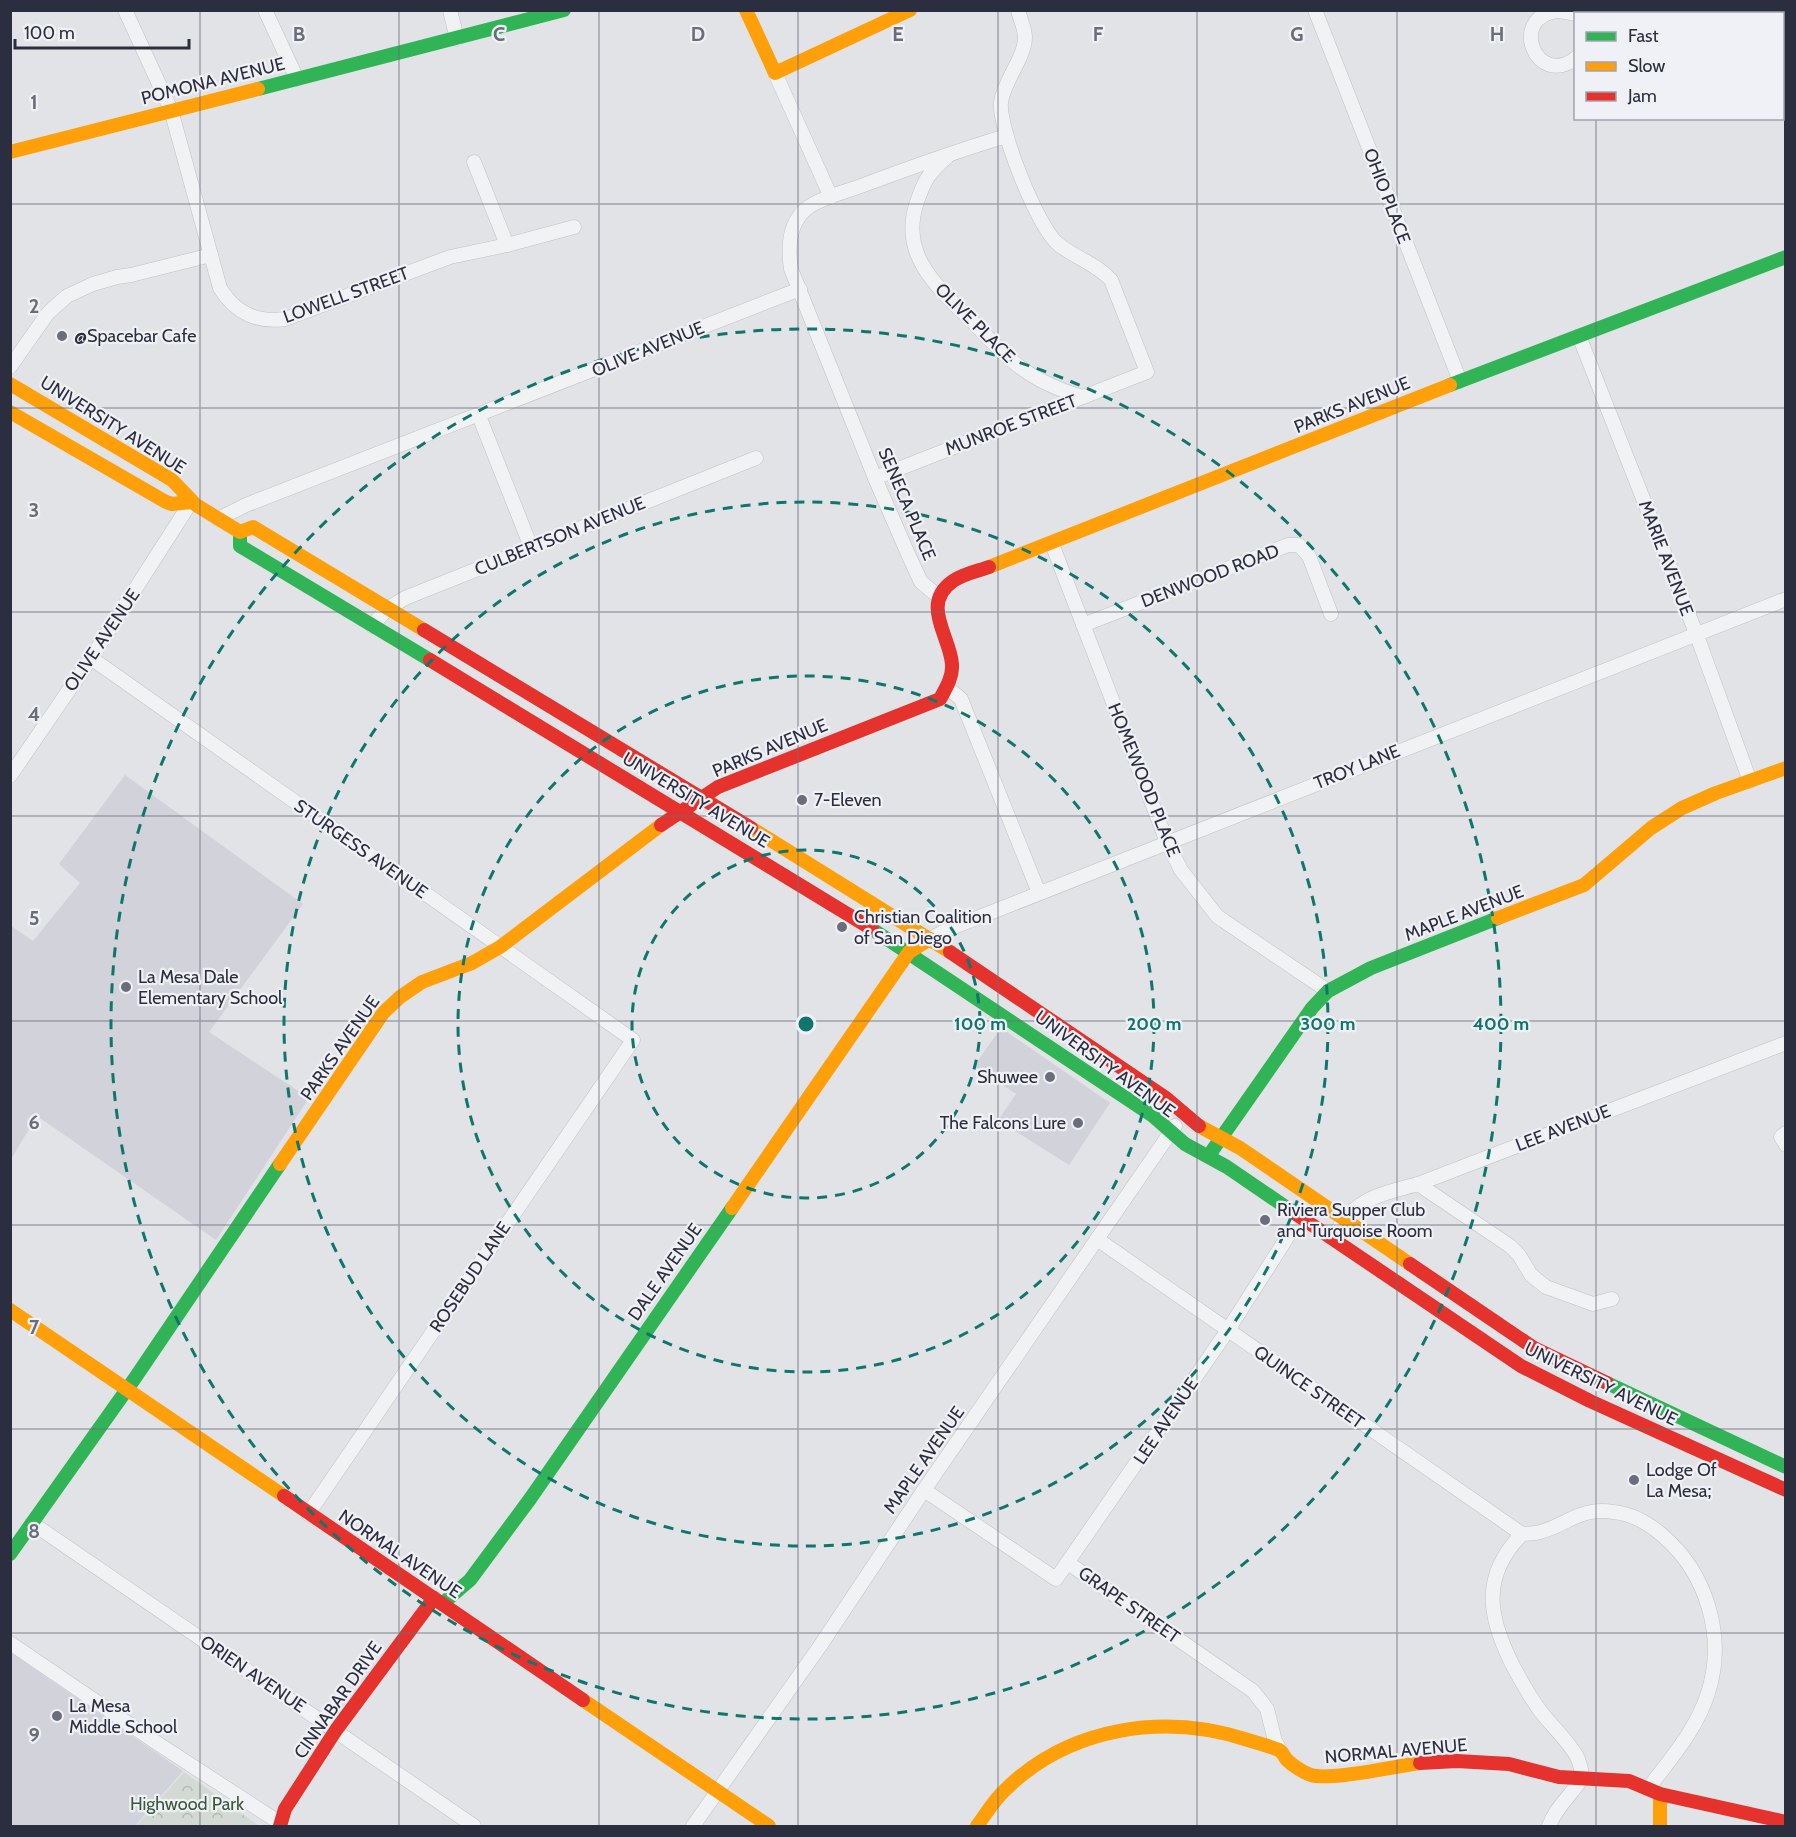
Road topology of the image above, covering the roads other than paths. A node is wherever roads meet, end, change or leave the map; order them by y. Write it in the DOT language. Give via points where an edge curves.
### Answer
graph roads {
  1 [pos="125,10"];
  2 [pos="265,10"];
  3 [pos="450,10"];
  4 [pos="564,10"];
  5 [pos="746,10"];
  6 [pos="910,10"];
  7 [pos="1018,10"];
  8 [pos="1315,10"];
  9 [pos="1574,14"];
  10 [pos="457,39"];
  11 [pos="1574,59"];
  12 [pos="775,73"];
  13 [pos="297,79"];
  14 [pos="171,110"];
  15 [pos="1006,136"];
  16 [pos="10,152"];
  17 [pos="950,153"];
  18 [pos="474,162"];
  19 [pos="831,197"];
  20 [pos="574,227"];
  21 [pos="507,245"];
  22 [pos="211,255"];
  23 [pos="1785,257"];
  24 [pos="800,289"];
  25 [pos="1579,336"];
  26 [pos="10,367"];
  27 [pos="1460,381"];
  28 [pos="10,384"];
  29 [pos="1082,397"];
  30 [pos="10,412"];
  31 [pos="479,416"];
  32 [pos="756,458"];
  33 [pos="875,478"];
  34 [pos="192,502"];
  35 [pos="218,519"];
  36 [pos="240,532"];
  37 [pos="1052,544"];
  38 [pos="531,547"];
  39 [pos="939,597"];
  40 [pos="1785,599"];
  41 [pos="387,609"];
  42 [pos="1331,614"];
  43 [pos="372,626"];
  44 [pos="1083,626"];
  45 [pos="1696,633"];
  46 [pos="91,658"];
  47 [pos="948,688"];
  48 [pos="1785,768"];
  49 [pos="12,772"];
  50 [pos="1750,781"];
  51 [pos="703,798"];
  52 [pos="679,811"];
  53 [pos="1167,842"];
  54 [pos="1039,893"];
  55 [pos="930,939"];
  56 [pos="500,947"];
  57 [pos="909,952"];
  58 [pos="1328,991"];
  59 [pos="633,1040"];
  60 [pos="1785,1043"];
  61 [pos="1184,1114"];
  62 [pos="1171,1133"];
  63 [pos="1221,1138"];
  64 [pos="1209,1156"];
  65 [pos="1418,1184"];
  66 [pos="1313,1197"];
  67 [pos="1301,1216"];
  68 [pos="1345,1219"];
  69 [pos="1333,1238"];
  70 [pos="1097,1239"];
  71 [pos="1612,1299"];
  72 [pos="10,1310"];
  73 [pos="1228,1330"];
  74 [pos="127,1390"];
  75 [pos="1785,1467"];
  76 [pos="924,1490"];
  77 [pos="1785,1490"];
  78 [pos="308,1514"];
  79 [pos="32,1523"];
  80 [pos="1522,1534"];
  81 [pos="10,1554"];
  82 [pos="1068,1563"];
  83 [pos="438,1601"];
  84 [pos="10,1643"];
  85 [pos="336,1730"];
  86 [pos="1281,1751"];
  87 [pos="1582,1777"];
  88 [pos="718,1791"];
  89 [pos="1654,1792"];
  90 [pos="1785,1822"];
  91 [pos="280,1825"];
  92 [pos="474,1827"];
  93 [pos="693,1827"];
  94 [pos="769,1827"];
  95 [pos="977,1827"];
  96 [pos="1549,1827"];
  97 [pos="1660,1827"];
  1 -- 14 [label="street, LOWELL STREET"];
  2 -- 13 [label="street"];
  3 -- 10 [label="street"];
  4 -- 10 [label="street, POMONA AVENUE"];
  5 -- 12 [label="street"];
  6 -- 12 [label="street"];
  7 -- 15 [label="street" via="1025,37 1001,101"];
  8 -- 27 [label="street, OHIO PLACE"];
  9 -- 11 [label="street" via="1557,11 1540,17 1532,27 1530,41 1539,58 1550,65 1562,65"];
  10 -- 13 [label="street, POMONA AVENUE"];
  12 -- 19 [label="street"];
  13 -- 14 [label="street, POMONA AVENUE"];
  14 -- 16 [label="street, POMONA AVENUE"];
  14 -- 22 [label="street, LOWELL STREET"];
  15 -- 17 [label="street"];
  15 -- 29 [label="street, MUNROE STREET" via="1041,220 1056,243 1103,271 1111,280 1147,372"];
  17 -- 19 [label="street"];
  17 -- 29 [label="street, OLIVE PLACE" via="924,181 914,208 912,233 919,258 939,290 1020,367 1058,389"];
  18 -- 21 [label="street"];
  19 -- 24 [label="street" via="806,209 793,227 788,248 791,269"];
  20 -- 21 [label="street, LOWELL STREET"];
  21 -- 22 [label="street, LOWELL STREET" via="450,257 276,321 249,316 229,301 220,288"];
  22 -- 26 [label="street" via="117,277 67,296 48,313"];
  23 -- 25 [label="street, PARKS AVENUE"];
  24 -- 31 [label="street, OLIVE AVENUE"];
  24 -- 33 [label="street, SENECA PLACE"];
  25 -- 27 [label="street, PARKS AVENUE"];
  25 -- 45 [label="street, MARIE AVENUE"];
  27 -- 37 [label="street, PARKS AVENUE"];
  28 -- 34 [label="street, UNIVERSITY AVENUE" via="172,480"];
  29 -- 33 [label="street, MUNROE STREET"];
  30 -- 34 [label="street, UNIVERSITY AVENUE" via="166,502"];
  31 -- 35 [label="street, OLIVE AVENUE"];
  31 -- 38 [label="street"];
  32 -- 38 [label="street, CULBERTSON AVENUE"];
  33 -- 39 [label="street, SENECA PLACE" via="921,582"];
  34 -- 35 [label="street, UNIVERSITY AVENUE"];
  34 -- 46 [label="street, OLIVE AVENUE"];
  35 -- 36 [label="street, UNIVERSITY AVENUE"];
  36 -- 41 [label="street, UNIVERSITY AVENUE" via="253,527"];
  36 -- 43 [label="street, UNIVERSITY AVENUE" via="240,546"];
  37 -- 39 [label="street, PARKS AVENUE" via="953,581"];
  37 -- 44 [label="street, HOMEWOOD PLACE"];
  38 -- 41 [label="street, CULBERTSON AVENUE"];
  39 -- 47 [label="street" via="936,614 953,668"];
  40 -- 45 [label="street, TROY LANE"];
  41 -- 43 [label="street, CULBERTSON AVENUE"];
  41 -- 51 [label="street, UNIVERSITY AVENUE"];
  42 -- 44 [label="street, DENWOOD ROAD" via="1309,556 1299,545 1288,545"];
  43 -- 52 [label="street, UNIVERSITY AVENUE"];
  44 -- 53 [label="street, HOMEWOOD PLACE"];
  45 -- 50 [label="street, MARIE AVENUE"];
  45 -- 53 [label="street, TROY LANE"];
  46 -- 49 [label="street, OLIVE AVENUE"];
  46 -- 56 [label="street, STURGESS AVENUE"];
  47 -- 51 [label="street, PARKS AVENUE" via="940,699 749,774"];
  47 -- 54 [label="street" via="961,699"];
  48 -- 50 [label="street, MAPLE AVENUE"];
  50 -- 58 [label="street, MAPLE AVENUE" via="1693,803 1651,827 1584,885 1371,968"];
  51 -- 52 [label="street, PARKS AVENUE"];
  51 -- 55 [label="street, UNIVERSITY AVENUE"];
  52 -- 56 [label="street, PARKS AVENUE"];
  52 -- 57 [label="street, UNIVERSITY AVENUE"];
  53 -- 54 [label="street, TROY LANE"];
  53 -- 58 [label="street, HOMEWOOD PLACE" via="1181,870 1217,916"];
  54 -- 55 [label="street, TROY LANE"];
  55 -- 57 [label="street"];
  55 -- 61 [label="street, UNIVERSITY AVENUE" via="1117,1064"];
  56 -- 59 [label="street, STURGESS AVENUE"];
  56 -- 74 [label="street, PARKS AVENUE" via="472,963 422,982 383,1013"];
  57 -- 62 [label="street, UNIVERSITY AVENUE" via="1146,1111"];
  57 -- 83 [label="street, DALE AVENUE" via="530,1499 470,1580"];
  58 -- 63 [label="street, MAPLE AVENUE"];
  59 -- 78 [label="street, ROSEBUD LANE"];
  60 -- 65 [label="street, LEE AVENUE"];
  61 -- 62 [label="street, MAPLE AVENUE"];
  61 -- 63 [label="street, UNIVERSITY AVENUE"];
  62 -- 64 [label="street, UNIVERSITY AVENUE"];
  62 -- 70 [label="street, MAPLE AVENUE"];
  63 -- 64 [label="street, MAPLE AVENUE"];
  63 -- 66 [label="street, UNIVERSITY AVENUE"];
  64 -- 67 [label="street, UNIVERSITY AVENUE"];
  65 -- 68 [label="street, LEE AVENUE" via="1365,1200"];
  65 -- 71 [label="street" via="1510,1246 1531,1275 1546,1287 1593,1304"];
  66 -- 67 [label="street, LEE AVENUE"];
  66 -- 68 [label="street, UNIVERSITY AVENUE"];
  67 -- 69 [label="street, UNIVERSITY AVENUE"];
  67 -- 73 [label="street, LEE AVENUE"];
  68 -- 69 [label="street, LEE AVENUE"];
  68 -- 75 [label="street, UNIVERSITY AVENUE" via="1534,1347"];
  69 -- 77 [label="street, UNIVERSITY AVENUE" via="1521,1366"];
  70 -- 73 [label="street, QUINCE STREET"];
  70 -- 76 [label="street, MAPLE AVENUE"];
  72 -- 74 [label="street, NORMAL AVENUE"];
  73 -- 80 [label="street, QUINCE STREET"];
  73 -- 82 [label="street, LEE AVENUE"];
  74 -- 78 [label="street, NORMAL AVENUE"];
  74 -- 79 [label="street, PARKS AVENUE"];
  76 -- 82 [label="street, GRAPE STREET" via="1056,1579"];
  76 -- 88 [label="street, MAPLE AVENUE"];
  78 -- 83 [label="street, NORMAL AVENUE"];
  79 -- 81 [label="street, PARKS AVENUE"];
  79 -- 85 [label="street, ORIEN AVENUE"];
  80 -- 87 [label="street" via="1496,1575 1492,1597 1496,1629 1539,1710 1578,1758"];
  80 -- 89 [label="street" via="1539,1533 1588,1512 1629,1515 1652,1527 1676,1548 1702,1587 1715,1646 1712,1677 1700,1713"];
  82 -- 86 [label="street, GRAPE STREET" via="1253,1691 1267,1709"];
  83 -- 85 [label="street, CINNABAR DRIVE"];
  83 -- 88 [label="street, NORMAL AVENUE"];
  84 -- 91 [label="street"];
  85 -- 91 [label="street, CINNABAR DRIVE" via="285,1809"];
  85 -- 92 [label="street, ORIEN AVENUE"];
  86 -- 87 [label="street, NORMAL AVENUE" via="1288,1761 1311,1775 1457,1761 1509,1764 1559,1777"];
  86 -- 95 [label="street, NORMAL AVENUE" via="1202,1728 1138,1727 1096,1735 1059,1750 1034,1766 1004,1792"];
  87 -- 89 [label="street, NORMAL AVENUE" via="1629,1781"];
  87 -- 96 [label="street"];
  88 -- 93 [label="street, MAPLE AVENUE"];
  88 -- 94 [label="street, NORMAL AVENUE"];
  89 -- 90 [label="street, NORMAL AVENUE"];
  89 -- 97 [label="street"];
}
